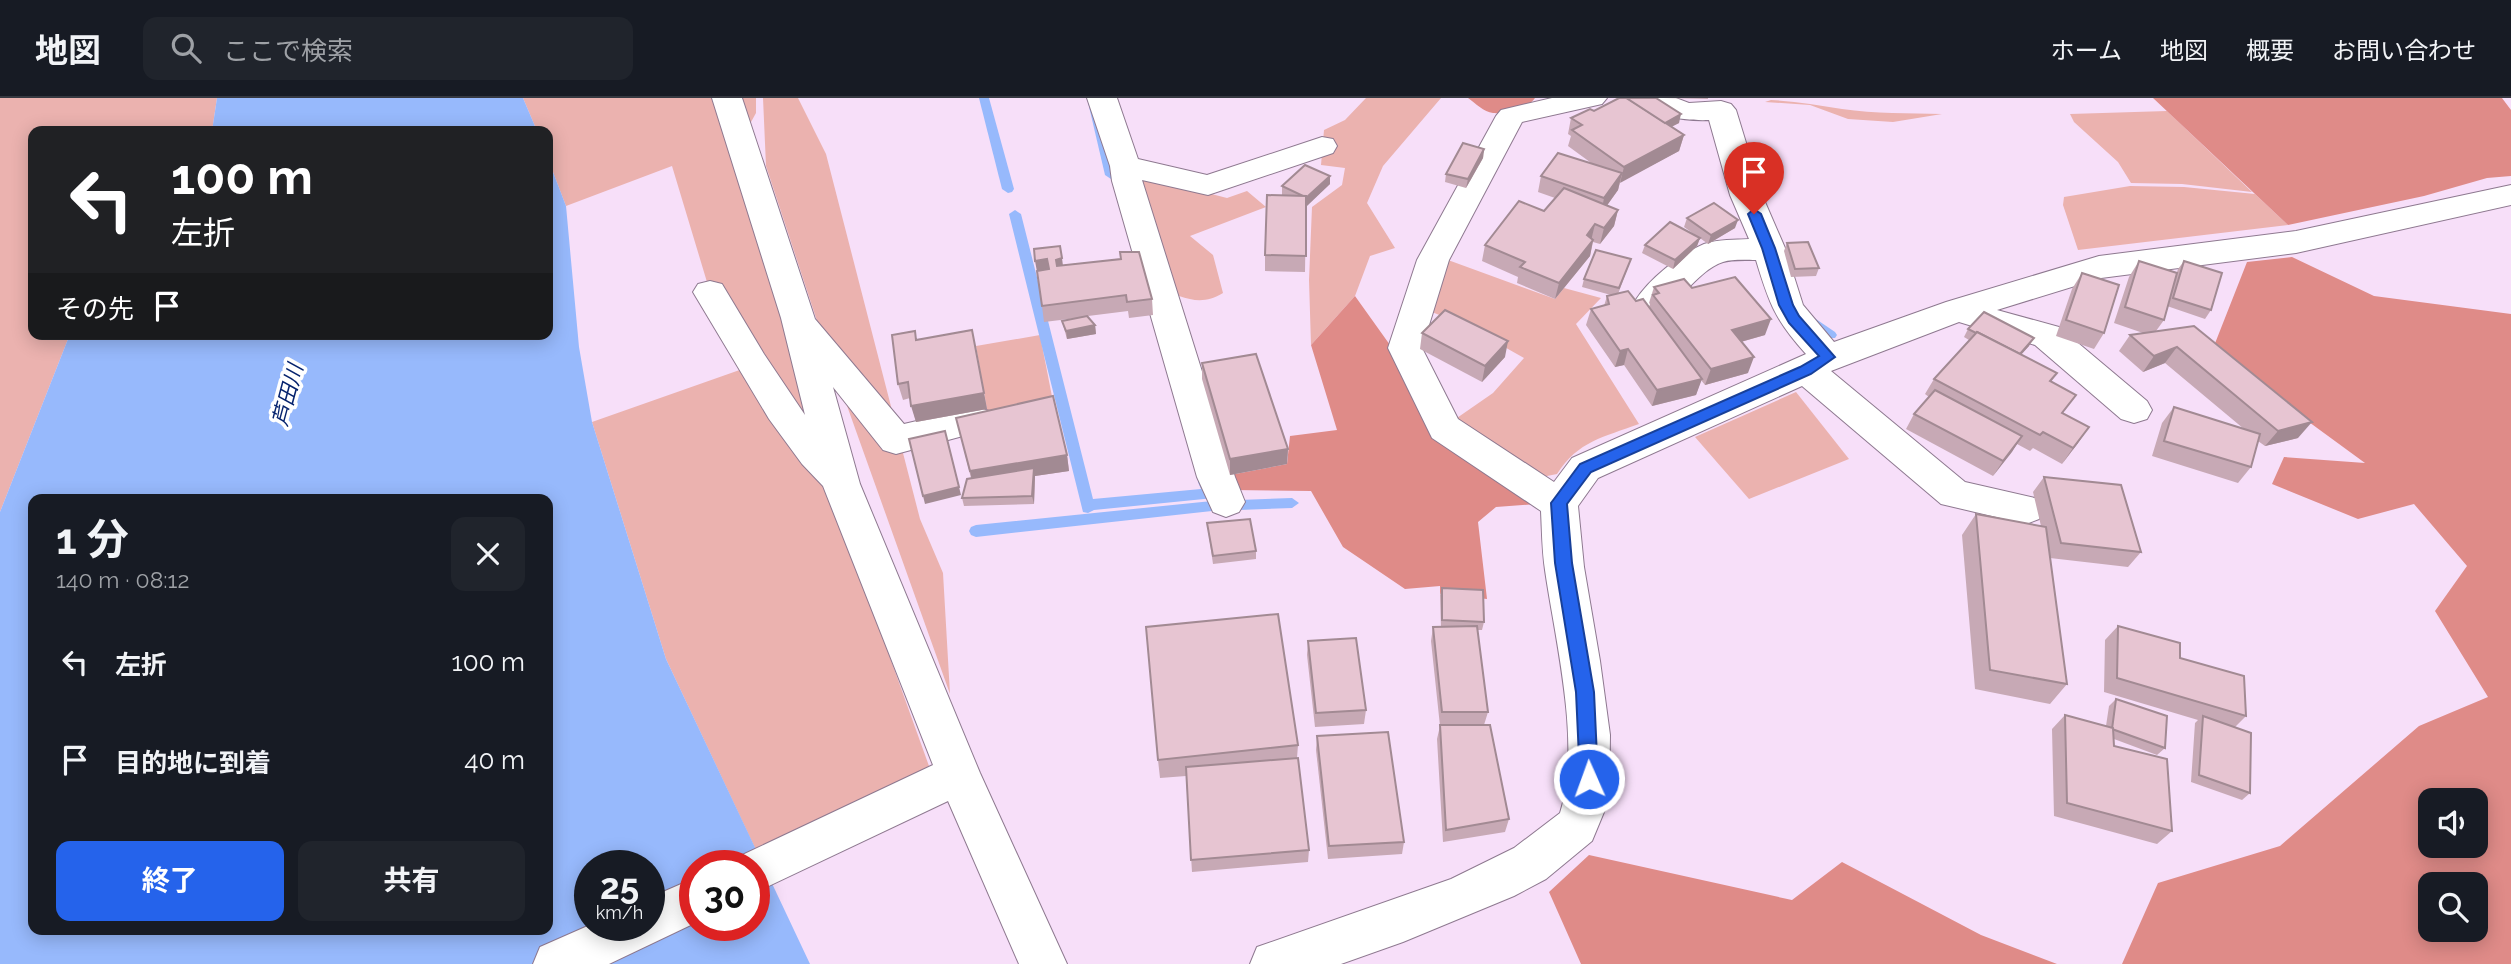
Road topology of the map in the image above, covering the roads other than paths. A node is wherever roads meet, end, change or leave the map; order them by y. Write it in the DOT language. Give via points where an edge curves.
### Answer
graph roads {
  1 [pos="727,98"];
  2 [pos="756,98"];
  3 [pos="1102,98"];
  4 [pos="1592,98"];
  5 [pos="1649,98"];
  6 [pos="1720,104"];
  7 [pos="741,140"];
  8 [pos="1322,146"];
  9 [pos="1125,166"];
  10 [pos="2511,195"];
  11 [pos="1769,248"];
  12 [pos="1148,250"];
  13 [pos="1116,260"];
  14 [pos="710,292"];
  15 [pos="1652,301"];
  16 [pos="1958,310"];
  17 [pos="798,318"];
  18 [pos="1817,364"];
  19 [pos="2134,410"];
  20 [pos="976,420"];
  21 [pos="841,484"];
  22 [pos="1226,502"];
  23 [pos="1559,503"];
  24 [pos="2026,509"];
  25 [pos="939,784"];
  26 [pos="770,864"];
  27 [pos="607,941"];
  28 [pos="557,964"];
  29 [pos="1043,964"];
  30 [pos="1275,964"];
  1 -- 7 [label="street"];
  2 -- 7 [label="street" via="756,113"];
  3 -- 9 [label="street"];
  4 -- 23 [label="street" via="1543,117 1511,116 1481,204 1433,260 1428,317 1405,348 1445,428"];
  5 -- 6 [label="street" via="1686,112"];
  6 -- 11 [label="street" via="1746,195"];
  7 -- 17 [label="street"];
  8 -- 9 [label="street" via="1208,185"];
  9 -- 12 [label="street"];
  10 -- 16 [label="street" via="2297,242 2099,267"];
  11 -- 15 [label="street" via="1715,252"];
  11 -- 18 [label="street" via="1782,293"];
  12 -- 13 [label="street"];
  12 -- 22 [label="street"];
  14 -- 21 [label="street" via="752,365"];
  16 -- 18 [label="street"];
  16 -- 19 [label="street" via="2047,336"];
  17 -- 20 [label="street" via="896,440"];
  17 -- 21 [label="street"];
  18 -- 23 [label="street" via="1585,468"];
  18 -- 24 [label="street" via="1954,494"];
  21 -- 25 [label="street"];
  23 -- 30 [label="street" via="1563,563 1585,692 1589,779 1580,822 1572,833 1511,874"];
  25 -- 26 [label="street"];
  25 -- 29 [label="street"];
  27 -- 28 [label="street"];
}
